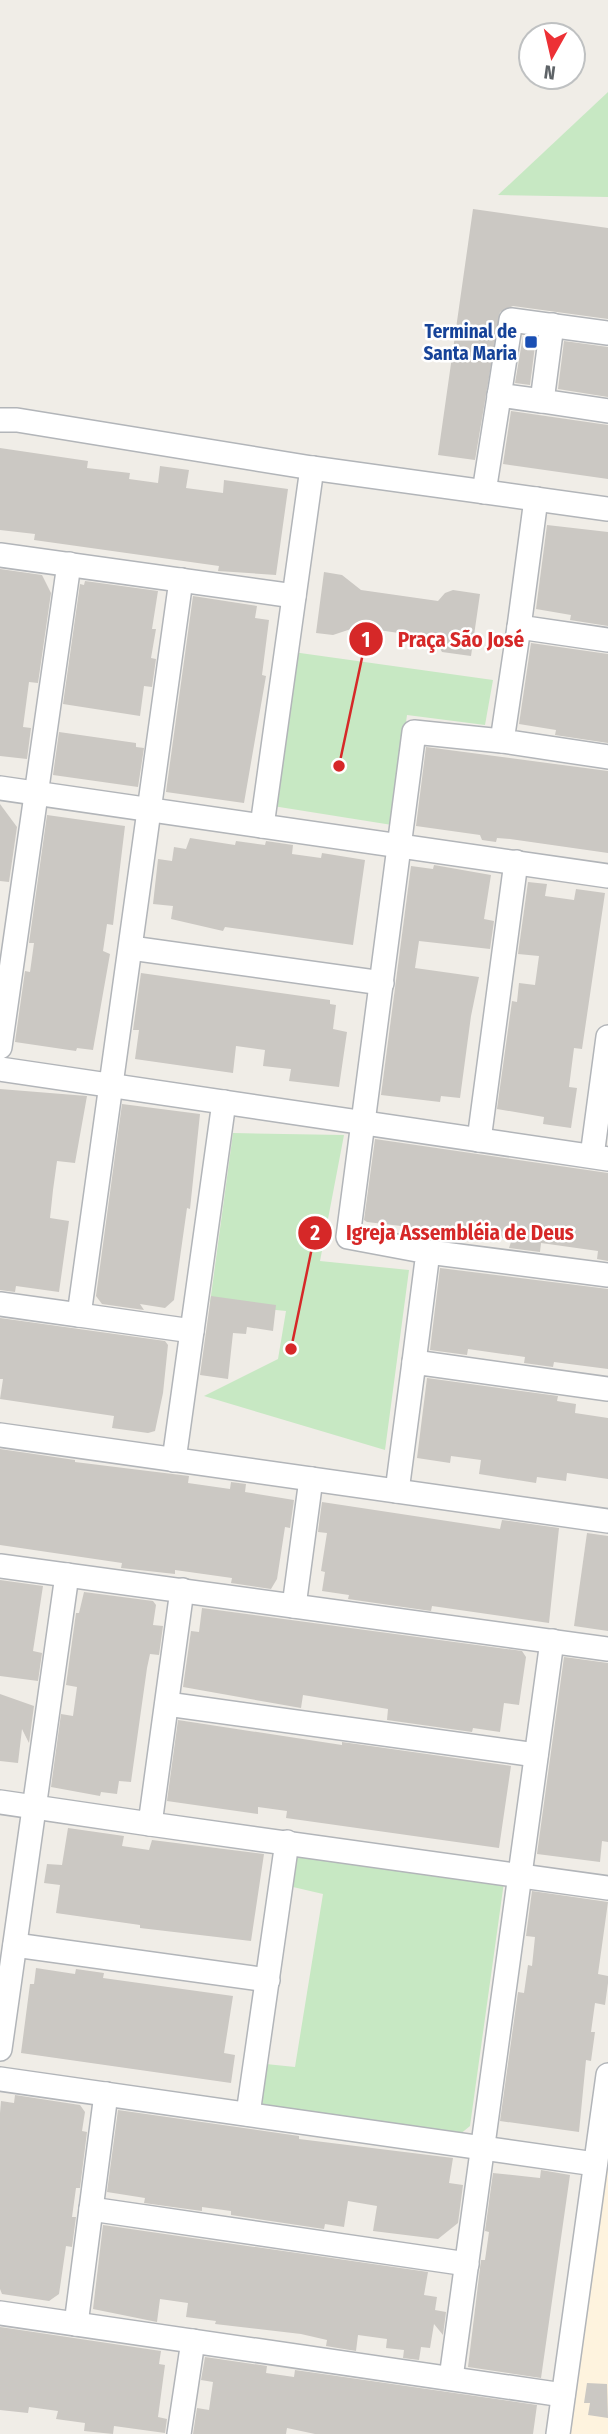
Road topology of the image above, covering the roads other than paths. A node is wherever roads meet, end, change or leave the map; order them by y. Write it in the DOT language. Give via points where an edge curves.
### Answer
graph roads {
  1 [pos="552,325"];
  2 [pos="608,333"];
  3 [pos="499,395"];
  4 [pos="542,401"];
  5 [pos="608,411"];
  6 [pos="0,420"];
  7 [pos="312,468"];
  8 [pos="484,492"];
  9 [pos="536,499"];
  10 [pos="608,509"];
  11 [pos="0,555"];
  12 [pos="69,564"];
  13 [pos="181,580"];
  14 [pos="294,596"];
  15 [pos="519,627"];
  16 [pos="608,640"];
  17 [pos="502,741"];
  18 [pos="608,757"];
  19 [pos="0,788"];
  20 [pos="36,794"];
  21 [pos="150,810"];
  22 [pos="262,826"];
  23 [pos="401,846"];
  24 [pos="516,862"];
  25 [pos="608,876"];
  26 [pos="131,948"];
  27 [pos="382,983"];
  28 [pos="608,1037"];
  29 [pos="0,1047"];
  30 [pos="0,1069"];
  31 [pos="112,1085"];
  32 [pos="224,1102"];
  33 [pos="363,1122"];
  34 [pos="479,1140"];
  35 [pos="600,1158"];
  36 [pos="428,1252"];
  37 [pos="608,1275"];
  38 [pos="0,1304"];
  39 [pos="79,1315"];
  40 [pos="192,1331"];
  41 [pos="414,1362"];
  42 [pos="608,1389"];
  43 [pos="0,1435"];
  44 [pos="174,1460"];
  45 [pos="311,1479"];
  46 [pos="397,1491"];
  47 [pos="608,1521"];
  48 [pos="0,1566"];
  49 [pos="67,1575"];
  50 [pos="182,1590"];
  51 [pos="294,1606"];
  52 [pos="552,1641"];
  53 [pos="608,1649"];
  54 [pos="167,1704"];
  55 [pos="536,1755"];
  56 [pos="0,1802"];
  57 [pos="36,1807"];
  58 [pos="150,1824"];
  59 [pos="287,1842"];
  60 [pos="520,1875"];
  61 [pos="608,1888"];
  62 [pos="15,1945"];
  63 [pos="268,1980"];
  64 [pos="0,2049"];
  65 [pos="608,2075"];
  66 [pos="0,2079"];
  67 [pos="106,2094"];
  68 [pos="248,2114"];
  69 [pos="482,2147"];
  70 [pos="595,2164"];
  71 [pos="91,2209"];
  72 [pos="467,2264"];
  73 [pos="0,2313"];
  74 [pos="76,2324"];
  75 [pos="193,2341"];
  76 [pos="451,2378"];
  77 [pos="563,2395"];
  78 [pos="179,2434"];
  79 [pos="558,2434"];
  1 -- 2 [label="street"];
  1 -- 3 [label="street" via="511,320"];
  1 -- 4 [label="street"];
  3 -- 4 [label="street"];
  3 -- 8 [label="street"];
  4 -- 5 [label="street"];
  6 -- 7 [label="street"];
  7 -- 8 [label="street"];
  7 -- 14 [label="street"];
  8 -- 9 [label="street"];
  9 -- 10 [label="street"];
  9 -- 15 [label="street"];
  11 -- 12 [label="street"];
  12 -- 13 [label="street"];
  12 -- 20 [label="street"];
  13 -- 14 [label="street"];
  13 -- 21 [label="street"];
  14 -- 22 [label="street"];
  15 -- 16 [label="street"];
  15 -- 17 [label="street"];
  17 -- 18 [label="street"];
  17 -- 23 [label="street" via="414,732"];
  19 -- 20 [label="street"];
  20 -- 21 [label="street"];
  20 -- 29 [label="street"];
  21 -- 22 [label="street"];
  21 -- 26 [label="street"];
  22 -- 23 [label="street"];
  23 -- 24 [label="street"];
  23 -- 27 [label="street"];
  24 -- 25 [label="street"];
  24 -- 34 [label="street"];
  26 -- 27 [label="street"];
  26 -- 31 [label="street"];
  27 -- 33 [label="street"];
  28 -- 35 [label="street"];
  30 -- 31 [label="street"];
  31 -- 32 [label="street"];
  31 -- 39 [label="street"];
  32 -- 33 [label="street"];
  32 -- 40 [label="street"];
  33 -- 34 [label="street"];
  33 -- 36 [label="street" via="348,1237"];
  34 -- 35 [label="street"];
  36 -- 37 [label="street"];
  36 -- 41 [label="street"];
  38 -- 39 [label="street"];
  39 -- 40 [label="street"];
  40 -- 44 [label="street"];
  41 -- 42 [label="street"];
  41 -- 46 [label="street"];
  43 -- 44 [label="street"];
  44 -- 45 [label="street"];
  45 -- 46 [label="street"];
  45 -- 51 [label="street"];
  46 -- 47 [label="street"];
  48 -- 49 [label="street"];
  49 -- 50 [label="street"];
  49 -- 57 [label="street"];
  50 -- 51 [label="street"];
  50 -- 54 [label="street"];
  51 -- 52 [label="street"];
  52 -- 53 [label="street"];
  52 -- 55 [label="street"];
  54 -- 55 [label="street"];
  54 -- 58 [label="street"];
  55 -- 60 [label="street"];
  56 -- 57 [label="street"];
  57 -- 58 [label="street"];
  57 -- 62 [label="street"];
  58 -- 59 [label="street"];
  59 -- 60 [label="street"];
  59 -- 63 [label="street"];
  60 -- 61 [label="street"];
  60 -- 69 [label="street"];
  62 -- 63 [label="street"];
  62 -- 64 [label="street"];
  63 -- 68 [label="street"];
  65 -- 70 [label="street"];
  66 -- 67 [label="street"];
  67 -- 68 [label="street"];
  67 -- 71 [label="street"];
  68 -- 69 [label="street"];
  69 -- 70 [label="street"];
  69 -- 72 [label="street"];
  70 -- 77 [label="street"];
  71 -- 72 [label="street"];
  71 -- 74 [label="street"];
  72 -- 76 [label="street"];
  73 -- 74 [label="street"];
  74 -- 75 [label="street"];
  75 -- 76 [label="street"];
  75 -- 78 [label="street"];
  76 -- 77 [label="street"];
  77 -- 79 [label="street"];
}
